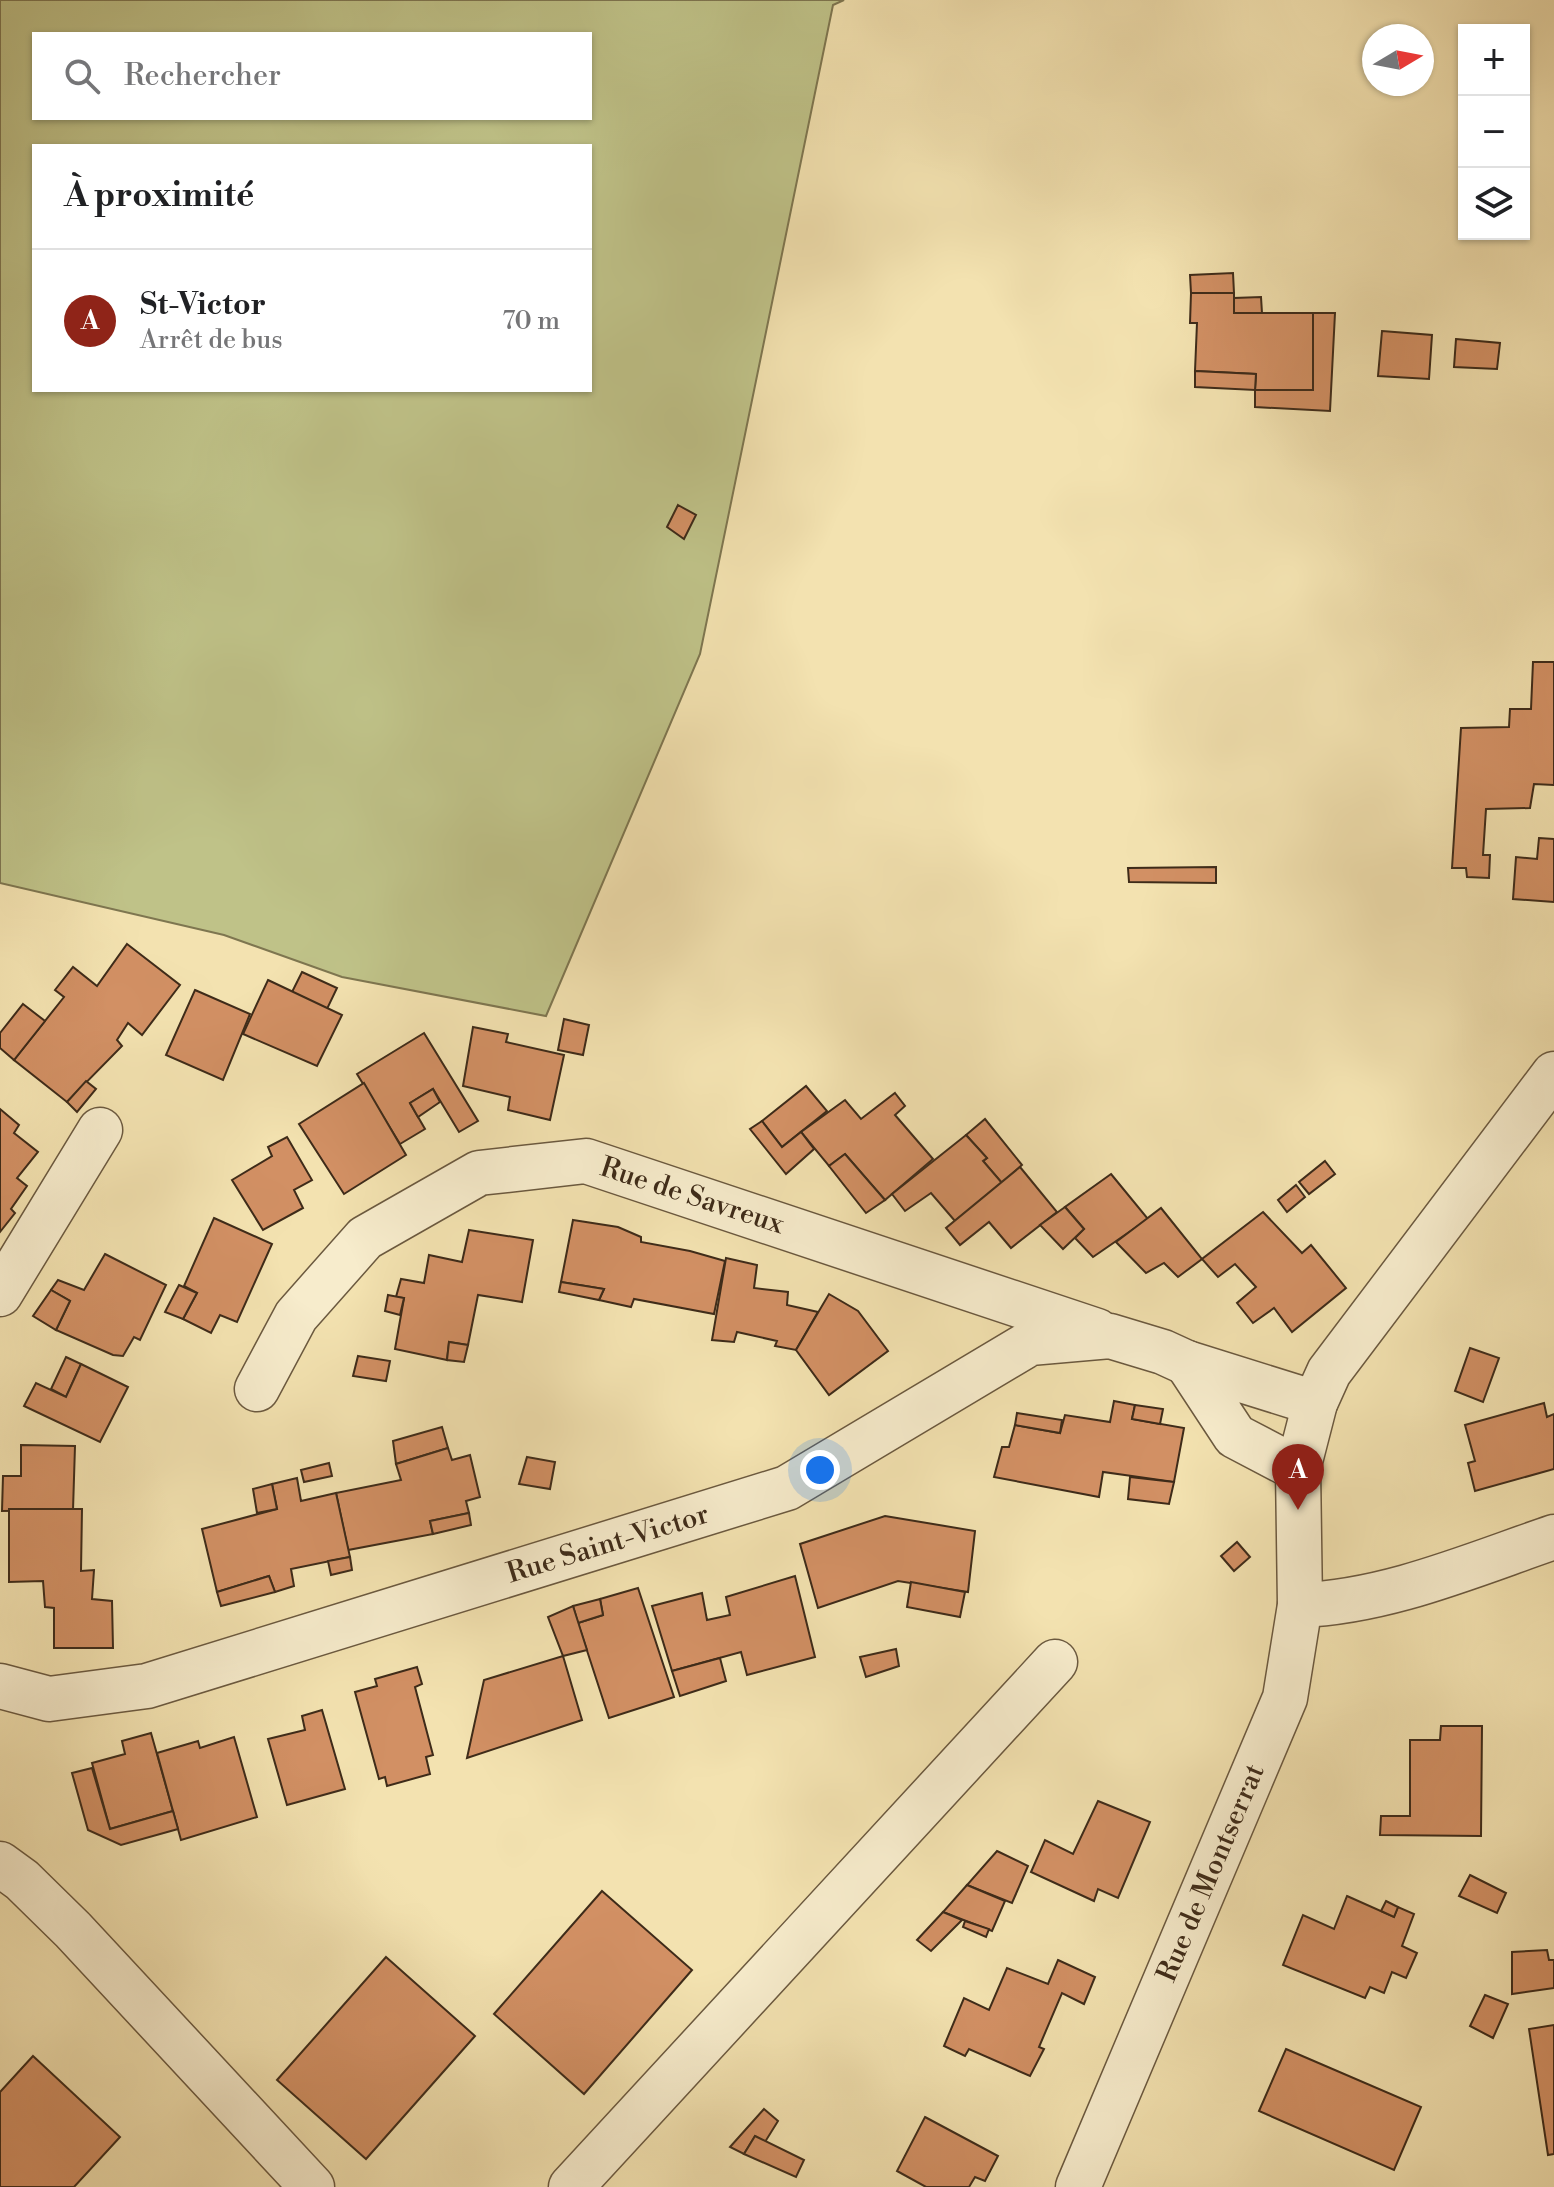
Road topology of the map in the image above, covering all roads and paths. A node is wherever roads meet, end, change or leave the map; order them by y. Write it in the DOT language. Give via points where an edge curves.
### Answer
graph roads {
  1 [pos="1554,1074"];
  2 [pos="100,1130"];
  3 [pos="0,1294"];
  4 [pos="1110,1336"];
  5 [pos="1187,1363"];
  6 [pos="257,1389"];
  7 [pos="1315,1403"];
  8 [pos="1298,1469"];
  9 [pos="1554,1537"];
  10 [pos="1300,1605"];
  11 [pos="1055,1662"];
  12 [pos="0,1686"];
  13 [pos="0,1864"];
  14 [pos="312,2187"];
  15 [pos="571,2187"];
  16 [pos="1078,2187"];
  1 -- 7 [label="street, Rue de Montserrat" via="1329,1372"];
  2 -- 3 [label="street"];
  4 -- 5 [label="street, Rue Saint-Victor"];
  4 -- 6 [label="street, Rue de Savreux" via="586,1161 479,1173 365,1238 296,1316"];
  4 -- 12 [label="street, Rue Saint-Victor" via="1030,1343 787,1488 147,1686 49,1699"];
  5 -- 7 [label="street, Rue Saint-Victor"];
  5 -- 8 [label="street" via="1235,1436"];
  7 -- 8 [label="street, Rue de Montserrat"];
  8 -- 10 [label="street, Rue de Montserrat"];
  9 -- 10 [label="street" via="1390,1592"];
  10 -- 16 [label="street, Rue de Montserrat" via="1285,1698"];
  11 -- 15 [label="street"];
  13 -- 14 [label="street" via="73,1930"];
}
